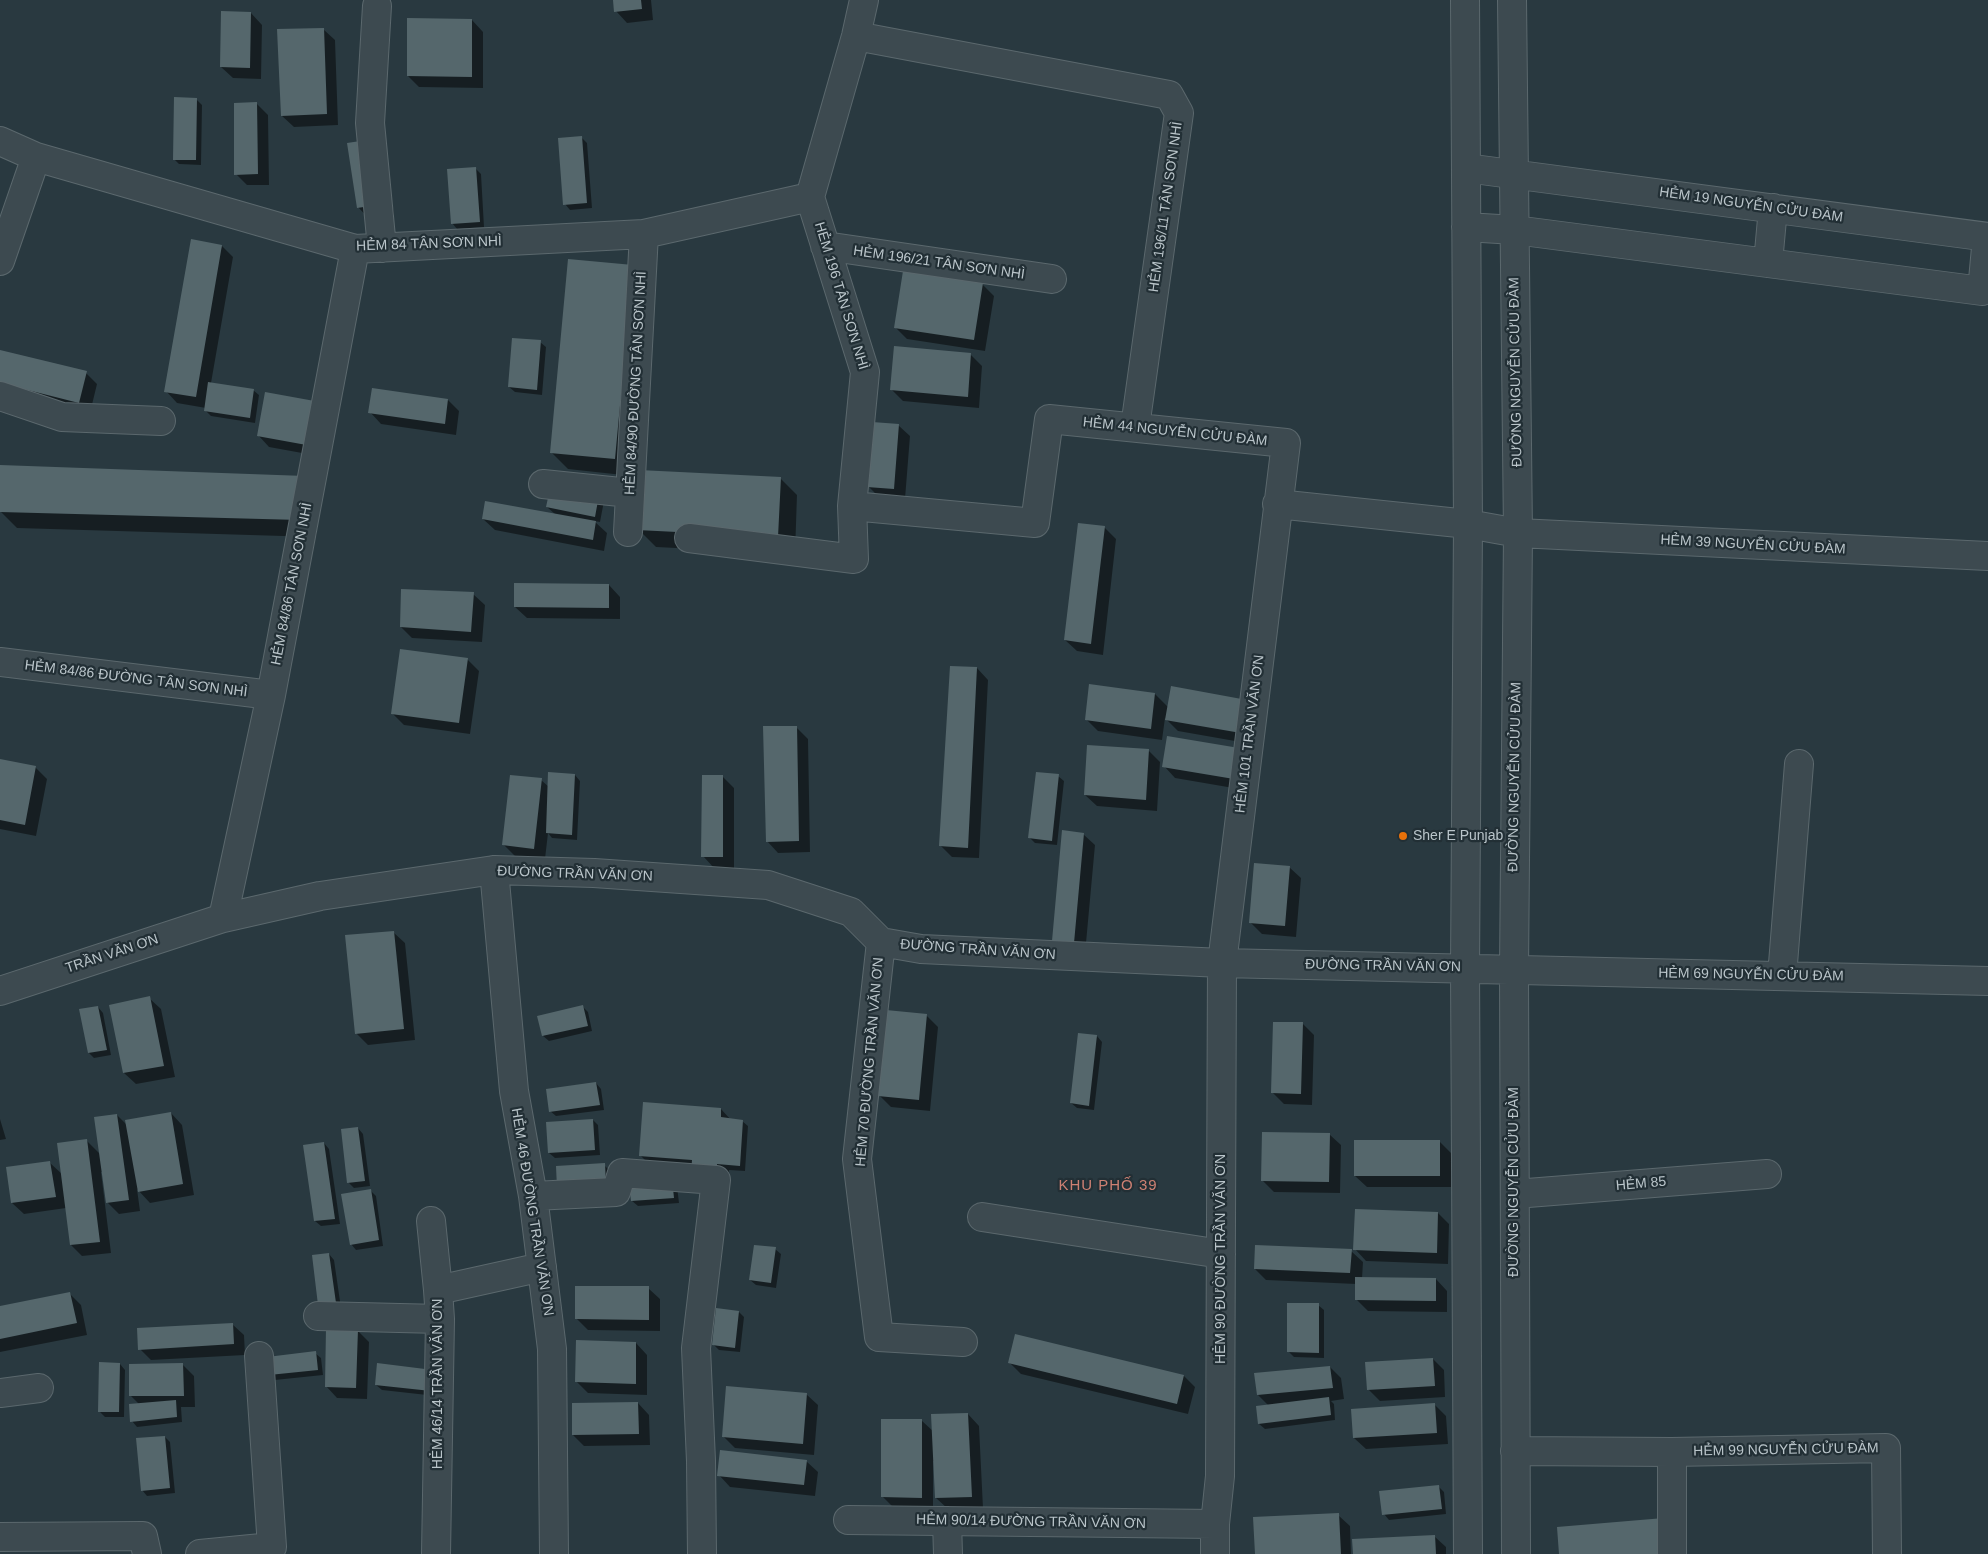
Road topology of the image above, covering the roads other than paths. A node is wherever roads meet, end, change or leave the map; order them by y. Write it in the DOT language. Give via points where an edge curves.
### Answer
graph roads {
  1 [pos="864,0"];
  2 [pos="1465,0"];
  3 [pos="1512,0"];
  4 [pos="377,6"];
  5 [pos="856,36"];
  6 [pos="0,141"];
  7 [pos="36,157"];
  8 [pos="1466,168"];
  9 [pos="1514,174"];
  10 [pos="810,197"];
  11 [pos="1773,208"];
  12 [pos="1466,227"];
  13 [pos="1515,230"];
  14 [pos="644,234"];
  15 [pos="1987,237"];
  16 [pos="825,246"];
  17 [pos="382,248"];
  18 [pos="355,249"];
  19 [pos="0,261"];
  20 [pos="1768,263"];
  21 [pos="1052,279"];
  22 [pos="0,396"];
  23 [pos="161,421"];
  24 [pos="1135,428"];
  25 [pos="543,484"];
  26 [pos="630,493"];
  27 [pos="1277,504"];
  28 [pos="852,506"];
  29 [pos="1468,524"];
  30 [pos="628,532"];
  31 [pos="1518,534"];
  32 [pos="689,538"];
  33 [pos="1988,556"];
  34 [pos="0,662"];
  35 [pos="271,695"];
  36 [pos="1799,764"];
  37 [pos="494,870"];
  38 [pos="223,918"];
  39 [pos="881,942"];
  40 [pos="1222,963"];
  41 [pos="1465,968"];
  42 [pos="1514,969"];
  43 [pos="1782,976"];
  44 [pos="1988,981"];
  45 [pos="0,991"];
  46 [pos="1767,1174"];
  47 [pos="1514,1194"];
  48 [pos="533,1196"];
  49 [pos="982,1217"];
  50 [pos="431,1221"];
  51 [pos="1221,1254"];
  52 [pos="542,1267"];
  53 [pos="438,1290"];
  54 [pos="318,1316"];
  55 [pos="440,1319"];
  56 [pos="963,1342"];
  57 [pos="258,1356"];
  58 [pos="39,1388"];
  59 [pos="0,1393"];
  60 [pos="1515,1451"];
  61 [pos="1672,1452"];
  62 [pos="848,1520"];
  63 [pos="947,1521"];
  64 [pos="1215,1524"];
  65 [pos="0,1537"];
  66 [pos="148,1554"];
  67 [pos="200,1554"];
  68 [pos="436,1554"];
  69 [pos="554,1554"];
  70 [pos="702,1554"];
  71 [pos="948,1554"];
  72 [pos="1215,1554"];
  73 [pos="1468,1554"];
  74 [pos="1516,1554"];
  75 [pos="1672,1554"];
  76 [pos="1887,1554"];
  1 -- 5 [label="street"];
  2 -- 8 [label="street"];
  3 -- 9 [label="street, ĐƯỜNG NGUYỄN CỬU ĐÀM"];
  4 -- 17 [label="street" via="370,123"];
  5 -- 10 [label="street"];
  5 -- 24 [label="street, HẺM 196/11 TÂN SƠN NHÌ" via="1169,95 1178,113"];
  6 -- 7 [label="street, HẺM 84 TÂN SƠN NHÌ"];
  7 -- 18 [label="street, HẺM 84 TÂN SƠN NHÌ"];
  7 -- 19 [label="street"];
  8 -- 9 [label="street, HẺM 19 NGUYỄN CỬU ĐÀM"];
  8 -- 12 [label="street"];
  9 -- 11 [label="street, HẺM 19 NGUYỄN CỬU ĐÀM"];
  9 -- 13 [label="street, ĐƯỜNG NGUYỄN CỬU ĐÀM"];
  10 -- 14 [label="street, HẺM 84 TÂN SƠN NHÌ"];
  10 -- 16 [label="street, HẺM 196 TÂN SƠN NHÌ"];
  11 -- 15 [label="street, HẺM 19 NGUYỄN CỬU ĐÀM"];
  11 -- 20 [label="street"];
  12 -- 13 [label="street"];
  12 -- 29 [label="street"];
  13 -- 20 [label="street"];
  13 -- 31 [label="street, ĐƯỜNG NGUYỄN CỬU ĐÀM"];
  14 -- 17 [label="street, HẺM 84 TÂN SƠN NHÌ"];
  14 -- 26 [label="street, HẺM 84/90 ĐƯỜNG TÂN SƠN NHÌ"];
  15 -- 20 [label="street" via="1982,291"];
  16 -- 21 [label="street, HẺM 196/21 TÂN SƠN NHÌ"];
  16 -- 28 [label="street, HẺM 196 TÂN SƠN NHÌ" via="865,372"];
  17 -- 18 [label="street, HẺM 84 TÂN SƠN NHÌ"];
  18 -- 35 [label="street, HẺM 84/86 TÂN SƠN NHÌ"];
  22 -- 23 [label="street" via="62,417"];
  24 -- 27 [label="street, HẺM 44 NGUYỄN CỬU ĐÀM" via="1286,443"];
  24 -- 28 [label="street, HẺM 44 NGUYỄN CỬU ĐÀM" via="1049,419 1035,523"];
  25 -- 26 [label="street"];
  26 -- 30 [label="street, HẺM 84/90 ĐƯỜNG TÂN SƠN NHÌ"];
  27 -- 29 [label="street"];
  27 -- 40 [label="street, HẺM 101 TRẦN VĂN ƠN"];
  28 -- 32 [label="street, HẺM 196 TÂN SƠN NHÌ" via="854,560"];
  29 -- 31 [label="street"];
  29 -- 41 [label="street"];
  31 -- 33 [label="street, HẺM 39 NGUYỄN CỬU ĐÀM"];
  31 -- 42 [label="street, ĐƯỜNG NGUYỄN CỬU ĐÀM"];
  34 -- 35 [label="street, HẺM 84/86 ĐƯỜNG TÂN SƠN NHÌ"];
  35 -- 38 [label="street, HẺM 84/86 TÂN SƠN NHÌ"];
  36 -- 43 [label="street"];
  37 -- 38 [label="street, ĐƯỜNG TRẦN VĂN ƠN" via="320,896"];
  37 -- 39 [label="street, ĐƯỜNG TRẦN VĂN ƠN" via="768,885 850,912"];
  37 -- 48 [label="street, HẺM 46 ĐƯỜNG TRẦN VĂN ƠN" via="514,1092"];
  38 -- 45 [label="street, TRẦN VĂN ƠN"];
  39 -- 40 [label="street, ĐƯỜNG TRẦN VĂN ƠN" via="921,949"];
  39 -- 56 [label="street, HẺM 70 ĐƯỜNG TRẦN VĂN ƠN" via="858,1159 879,1337"];
  40 -- 41 [label="street, ĐƯỜNG TRẦN VĂN ƠN"];
  40 -- 51 [label="street, HẺM 90 ĐƯỜNG TRẦN VĂN ƠN"];
  41 -- 42 [label="street, ĐƯỜNG TRẦN VĂN ƠN"];
  41 -- 73 [label="street"];
  42 -- 43 [label="street, HẺM 69 NGUYỄN CỬU ĐÀM"];
  42 -- 47 [label="street, ĐƯỜNG NGUYỄN CỬU ĐÀM"];
  43 -- 44 [label="street, HẺM 69 NGUYỄN CỬU ĐÀM"];
  46 -- 47 [label="street, HẺM 85"];
  47 -- 60 [label="street, ĐƯỜNG NGUYỄN CỬU ĐÀM"];
  48 -- 52 [label="street, HẺM 46 ĐƯỜNG TRẦN VĂN ƠN"];
  48 -- 70 [label="street" via="616,1192 622,1173 716,1180 696,1348"];
  49 -- 51 [label="street"];
  50 -- 53 [label="street"];
  51 -- 64 [label="street, HẺM 90 ĐƯỜNG TRẦN VĂN ƠN" via="1220,1476"];
  52 -- 53 [label="street, HẺM 46/14 TRẦN VĂN ƠN"];
  52 -- 69 [label="street, HẺM 46 ĐƯỜNG TRẦN VĂN ƠN" via="552,1349"];
  53 -- 55 [label="street, HẺM 46/14 TRẦN VĂN ƠN"];
  54 -- 55 [label="street"];
  55 -- 68 [label="street, HẺM 46/14 TRẦN VĂN ƠN"];
  57 -- 67 [label="street" via="272,1547"];
  58 -- 59 [label="street"];
  60 -- 61 [label="street, HẺM 99 NGUYỄN CỬU ĐÀM"];
  60 -- 74 [label="street, ĐƯỜNG NGUYỄN CỬU ĐÀM"];
  61 -- 75 [label="street"];
  61 -- 76 [label="street, HẺM 99 NGUYỄN CỬU ĐÀM" via="1886,1448"];
  62 -- 63 [label="street, HẺM 90/14 ĐƯỜNG TRẦN VĂN ƠN"];
  63 -- 64 [label="street, HẺM 90/14 ĐƯỜNG TRẦN VĂN ƠN"];
  63 -- 71 [label="street"];
  64 -- 72 [label="street, HẺM 90 ĐƯỜNG TRẦN VĂN ƠN"];
  65 -- 66 [label="street" via="143,1536"];
}
